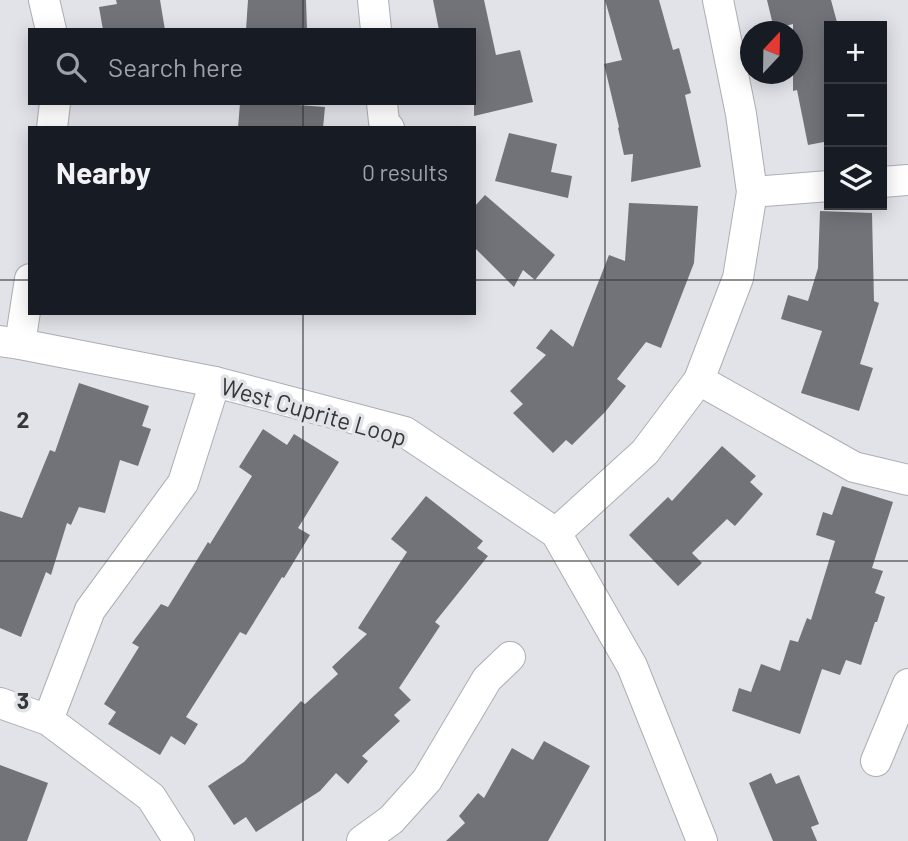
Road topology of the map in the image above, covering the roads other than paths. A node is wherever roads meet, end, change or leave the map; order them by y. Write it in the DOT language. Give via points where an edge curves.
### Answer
graph roads {
  1 [pos="44,0"];
  2 [pos="373,0"];
  3 [pos="718,0"];
  4 [pos="51,28"];
  5 [pos="376,28"];
  6 [pos="55,105"];
  7 [pos="382,105"];
  8 [pos="52,126"];
  9 [pos="387,126"];
  10 [pos="908,180"];
  11 [pos="887,182"];
  12 [pos="824,186"];
  13 [pos="752,192"];
  14 [pos="28,285"];
  15 [pos="10,343"];
  16 [pos="699,380"];
  17 [pos="215,382"];
  18 [pos="908,480"];
  19 [pos="556,533"];
  20 [pos="510,657"];
  21 [pos="908,684"];
  22 [pos="0,704"];
  23 [pos="48,720"];
  24 [pos="876,761"];
  25 [pos="179,841"];
  26 [pos="362,841"];
  27 [pos="702,841"];
  1 -- 4 [label="street"];
  2 -- 5 [label="street"];
  3 -- 13 [label="street"];
  6 -- 8 [label="street"];
  7 -- 9 [label="street"];
  10 -- 11 [label="street"];
  12 -- 13 [label="street"];
  13 -- 16 [label="street" via="738,278"];
  14 -- 15 [label="street"];
  15 -- 17 [label="street, West Cuprite Loop"];
  16 -- 18 [label="street" via="854,467"];
  16 -- 19 [label="street" via="645,452"];
  17 -- 19 [label="street, West Cuprite Loop" via="405,432"];
  17 -- 23 [label="street" via="183,483 90,610"];
  19 -- 27 [label="street, West Cuprite Loop" via="632,666"];
  20 -- 26 [label="street" via="487,679 427,780 391,820"];
  21 -- 24 [label="street"];
  22 -- 23 [label="street"];
  23 -- 25 [label="street" via="151,797"];
}
